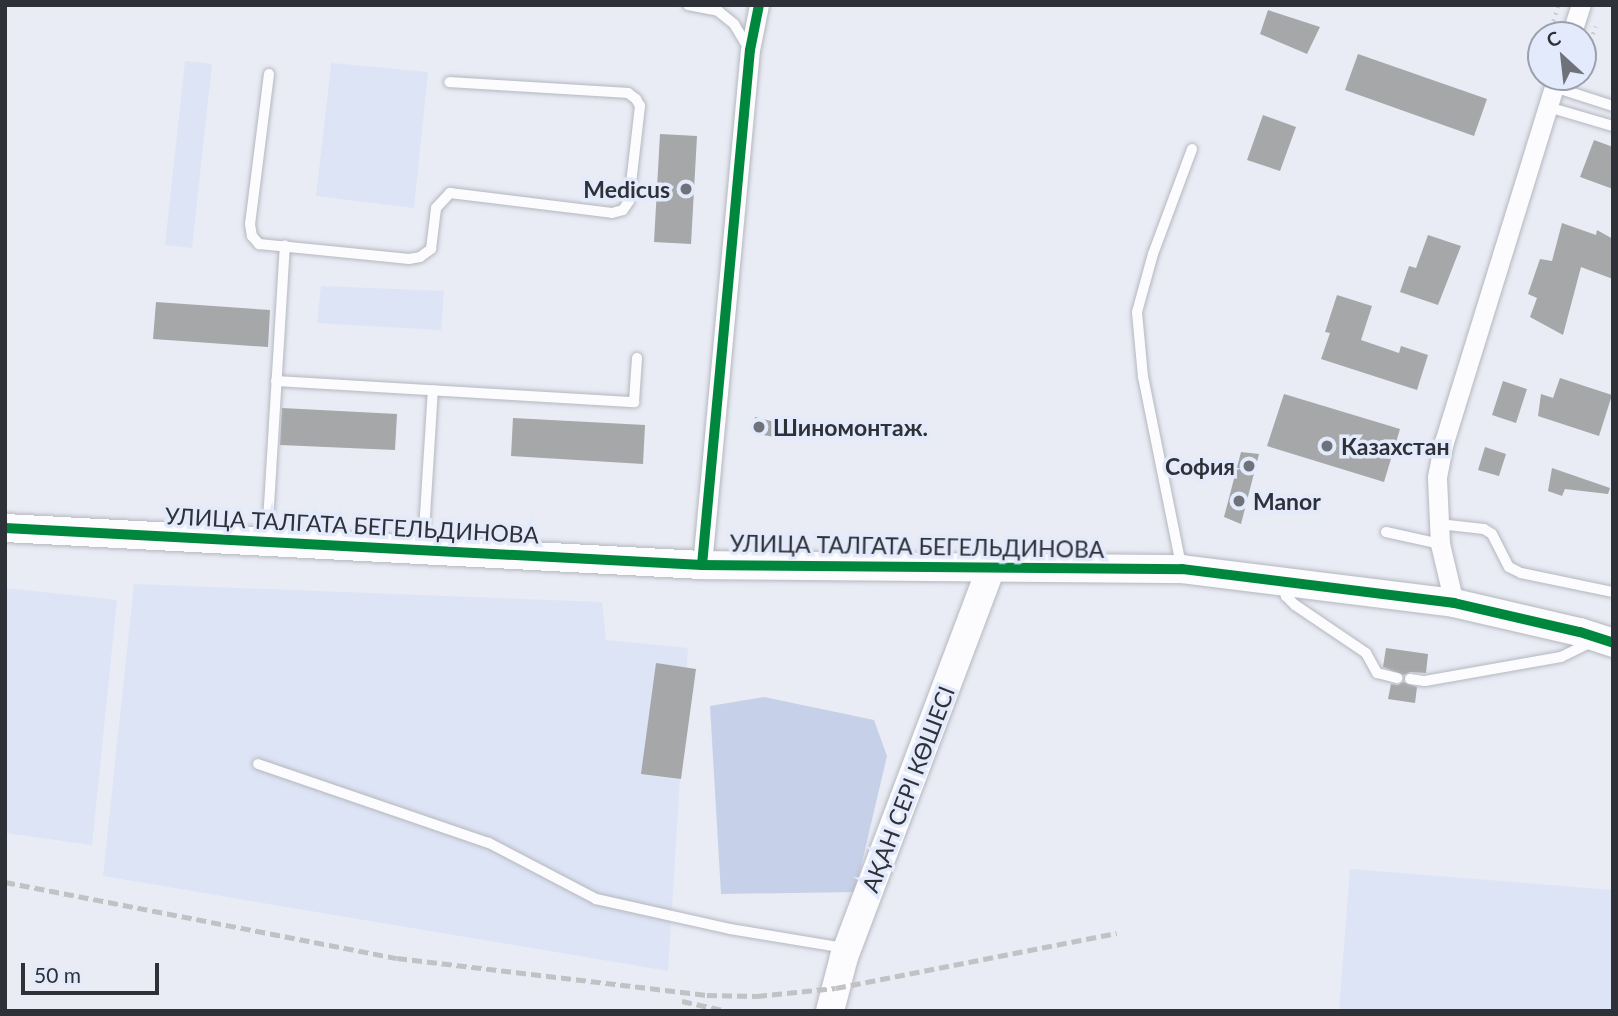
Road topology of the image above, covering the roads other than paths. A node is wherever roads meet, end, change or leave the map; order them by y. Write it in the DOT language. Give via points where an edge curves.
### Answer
graph roads {
  1 [pos="688,5"];
  2 [pos="759,5"];
  3 [pos="750,50"];
  4 [pos="269,74"];
  5 [pos="449,82"];
  6 [pos="1552,91"];
  7 [pos="1577,91"];
  8 [pos="1613,106"];
  9 [pos="1548,107"];
  10 [pos="1613,126"];
  11 [pos="1192,149"];
  12 [pos="285,246"];
  13 [pos="637,358"];
  14 [pos="276,381"];
  15 [pos="433,390"];
  16 [pos="5,528"];
  17 [pos="1386,532"];
  18 [pos="1439,534"];
  19 [pos="267,542"];
  20 [pos="423,549"];
  21 [pos="702,565"];
  22 [pos="991,569"];
  23 [pos="1182,569"];
  24 [pos="1281,580"];
  25 [pos="1613,592"];
  26 [pos="1454,603"];
  27 [pos="1605,640"];
  28 [pos="1397,678"];
  29 [pos="1410,679"];
  30 [pos="258,764"];
  31 [pos="848,949"];
  32 [pos="830,1011"];
  1 -- 3 [label="lane" via="718,11 734,24"];
  2 -- 3 [label="street"];
  3 -- 21 [label="street"];
  4 -- 12 [label="lane" via="250,224 259,244"];
  5 -- 12 [label="lane" via="628,93 640,106 629,201 623,210 612,214 450,193 436,208 431,249 420,257"];
  6 -- 9 [label="street"];
  7 -- 8 [label="lane"];
  9 -- 10 [label="lane"];
  9 -- 18 [label="street" via="1444,442 1437,477"];
  11 -- 23 [label="lane" via="1137,312 1143,377"];
  12 -- 14 [label="lane"];
  13 -- 15 [label="lane" via="634,402"];
  14 -- 15 [label="lane"];
  14 -- 19 [label="lane"];
  15 -- 20 [label="lane"];
  16 -- 19 [label="street, УЛИЦА ТАЛГАТА БЕГЕЛЬДИНОВА"];
  17 -- 18 [label="lane"];
  18 -- 25 [label="lane" via="1484,529 1492,534 1509,567 1521,573"];
  18 -- 26 [label="street"];
  19 -- 20 [label="street, УЛИЦА ТАЛГАТА БЕГЕЛЬДИНОВА"];
  20 -- 21 [label="street, УЛИЦА ТАЛГАТА БЕГЕЛЬДИНОВА"];
  21 -- 22 [label="street, УЛИЦА ТАЛГАТА БЕГЕЛЬДИНОВА"];
  22 -- 23 [label="street, УЛИЦА ТАЛГАТА БЕГЕЛЬДИНОВА"];
  22 -- 31 [label="street, АҚАН СЕРІ КӨШЕСІ"];
  23 -- 24 [label="street, УЛИЦА ТАЛГАТА БЕГЕЛЬДИНОВА"];
  24 -- 26 [label="street, УЛИЦА ТАЛГАТА БЕГЕЛЬДИНОВА"];
  24 -- 28 [label="lane" via="1294,605 1366,653 1377,673"];
  26 -- 27 [label="street, УЛИЦА ТАЛГАТА БЕГЕЛЬДИНОВА"];
  27 -- 29 [label="lane" via="1561,657 1424,681"];
  30 -- 31 [label="lane" via="489,842 596,898 730,929"];
  31 -- 32 [label="street, АҚАН СЕРІ КӨШЕСІ"];
}
